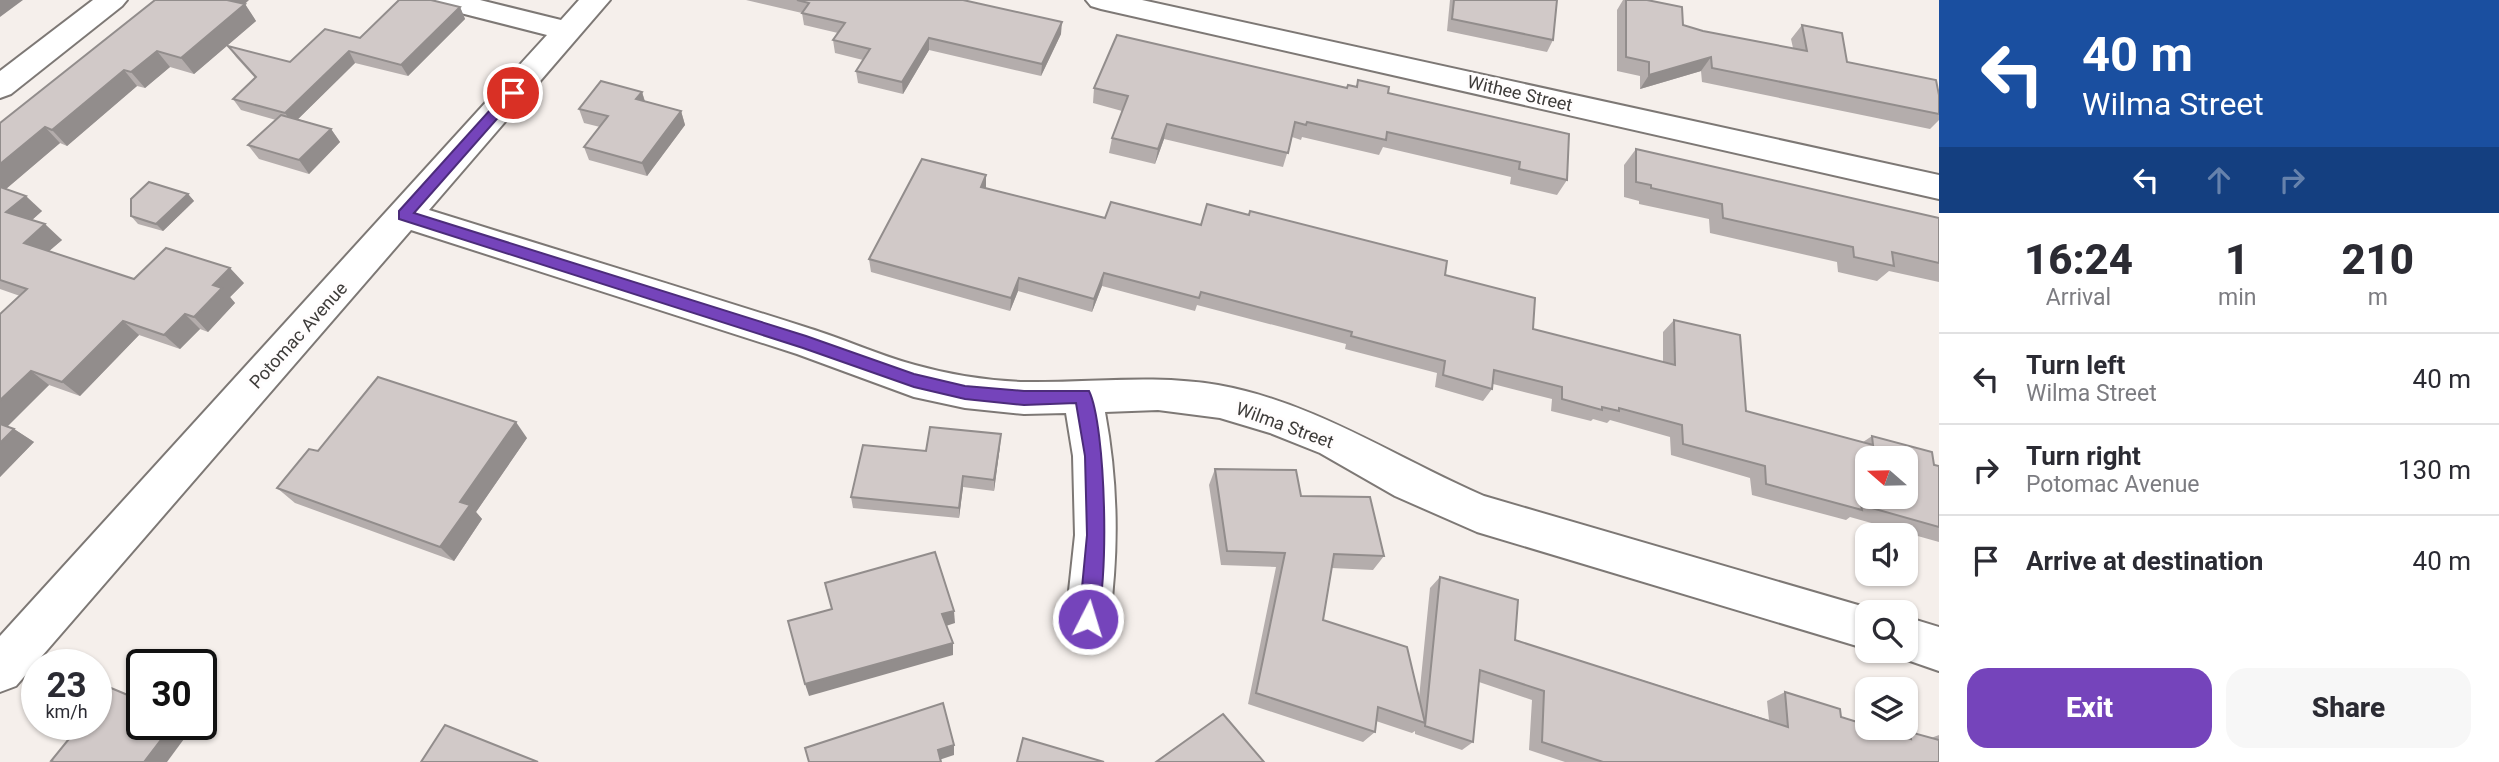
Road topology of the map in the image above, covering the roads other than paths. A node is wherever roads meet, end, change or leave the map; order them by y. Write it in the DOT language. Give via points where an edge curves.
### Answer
graph roads {
  1 [pos="112,0"];
  2 [pos="443,0"];
  3 [pos="595,0"];
  4 [pos="1101,0"];
  5 [pos="567,32"];
  6 [pos="0,87"];
  7 [pos="1939,187"];
  8 [pos="404,215"];
  9 [pos="1083,396"];
  10 [pos="1088,619"];
  11 [pos="1855,624"];
  12 [pos="1918,643"];
  13 [pos="1939,649"];
  14 [pos="0,670"];
  1 -- 6 [label="street"];
  2 -- 5 [label="street"];
  3 -- 5 [label="street, Potomac Avenue"];
  4 -- 7 [label="street, Withee Street"];
  5 -- 8 [label="street, Potomac Avenue"];
  8 -- 9 [label="street, Wilma Street" via="806,342 914,381 1024,398"];
  8 -- 14 [label="street, Potomac Avenue"];
  9 -- 10 [label="street" via="1093,456 1096,535"];
  9 -- 11 [label="street, Wilma Street" via="1158,394 1220,402 1278,418 1477,513"];
  12 -- 13 [label="street"];
}
